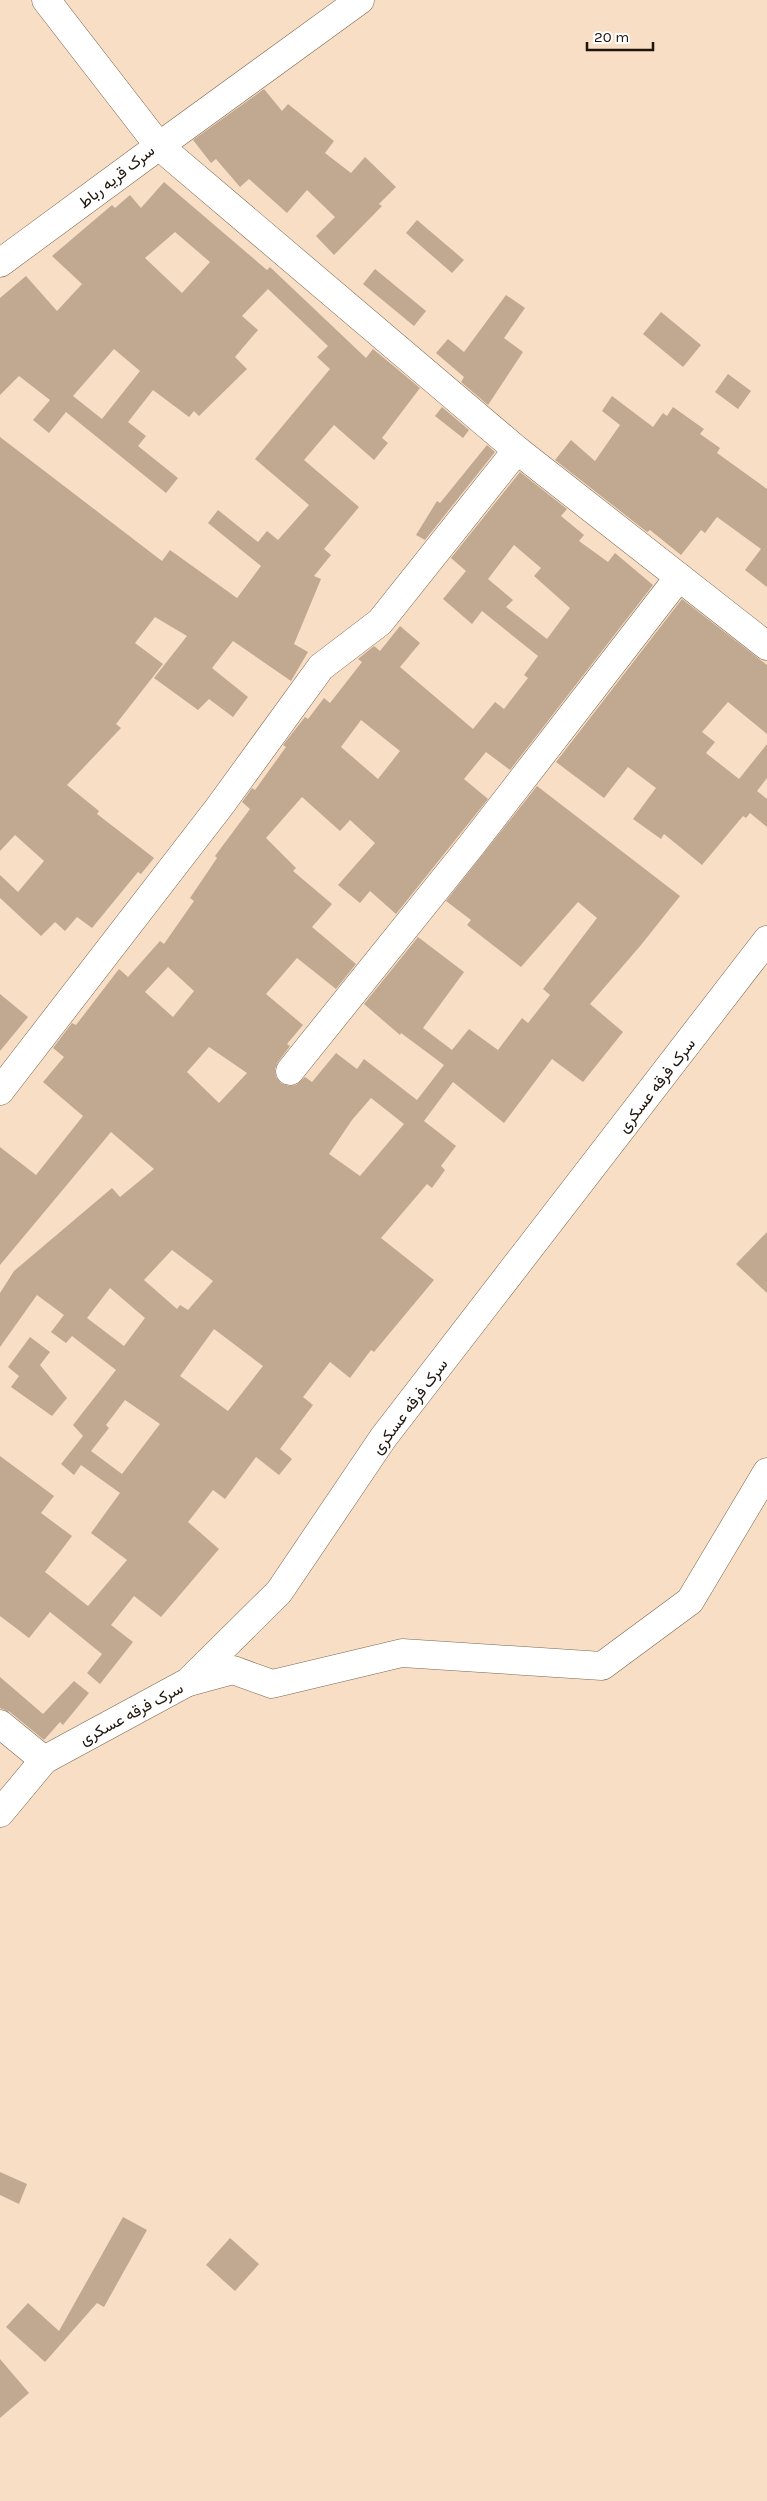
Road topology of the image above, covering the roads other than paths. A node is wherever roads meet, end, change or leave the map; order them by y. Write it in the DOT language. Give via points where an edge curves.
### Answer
graph roads {
  1 [pos="46,0"];
  2 [pos="360,0"];
  3 [pos="159,146"];
  4 [pos="0,263"];
  5 [pos="517,450"];
  6 [pos="679,577"];
  7 [pos="767,646"];
  8 [pos="767,940"];
  9 [pos="290,1071"];
  10 [pos="0,1091"];
  11 [pos="767,1472"];
  12 [pos="188,1682"];
  13 [pos="0,1724"];
  14 [pos="44,1760"];
  15 [pos="0,1812"];
  1 -- 3 [label="street, سرک قریه رباط"];
  2 -- 3 [label="street"];
  3 -- 4 [label="street, سرک قریه رباط"];
  3 -- 5 [label="street"];
  5 -- 6 [label="street"];
  5 -- 10 [label="street" via="380,622 321,667 220,806"];
  6 -- 7 [label="street"];
  6 -- 9 [label="street" via="470,848"];
  8 -- 12 [label="street, سرک فرقه عسکری" via="383,1438 279,1592"];
  11 -- 12 [label="street" via="690,1601 602,1666 402,1652 272,1684 233,1670"];
  12 -- 14 [label="street, سرک فرقه عسکری"];
  13 -- 14 [label="street"];
  14 -- 15 [label="street, سرک فرقه عسکری"];
}
